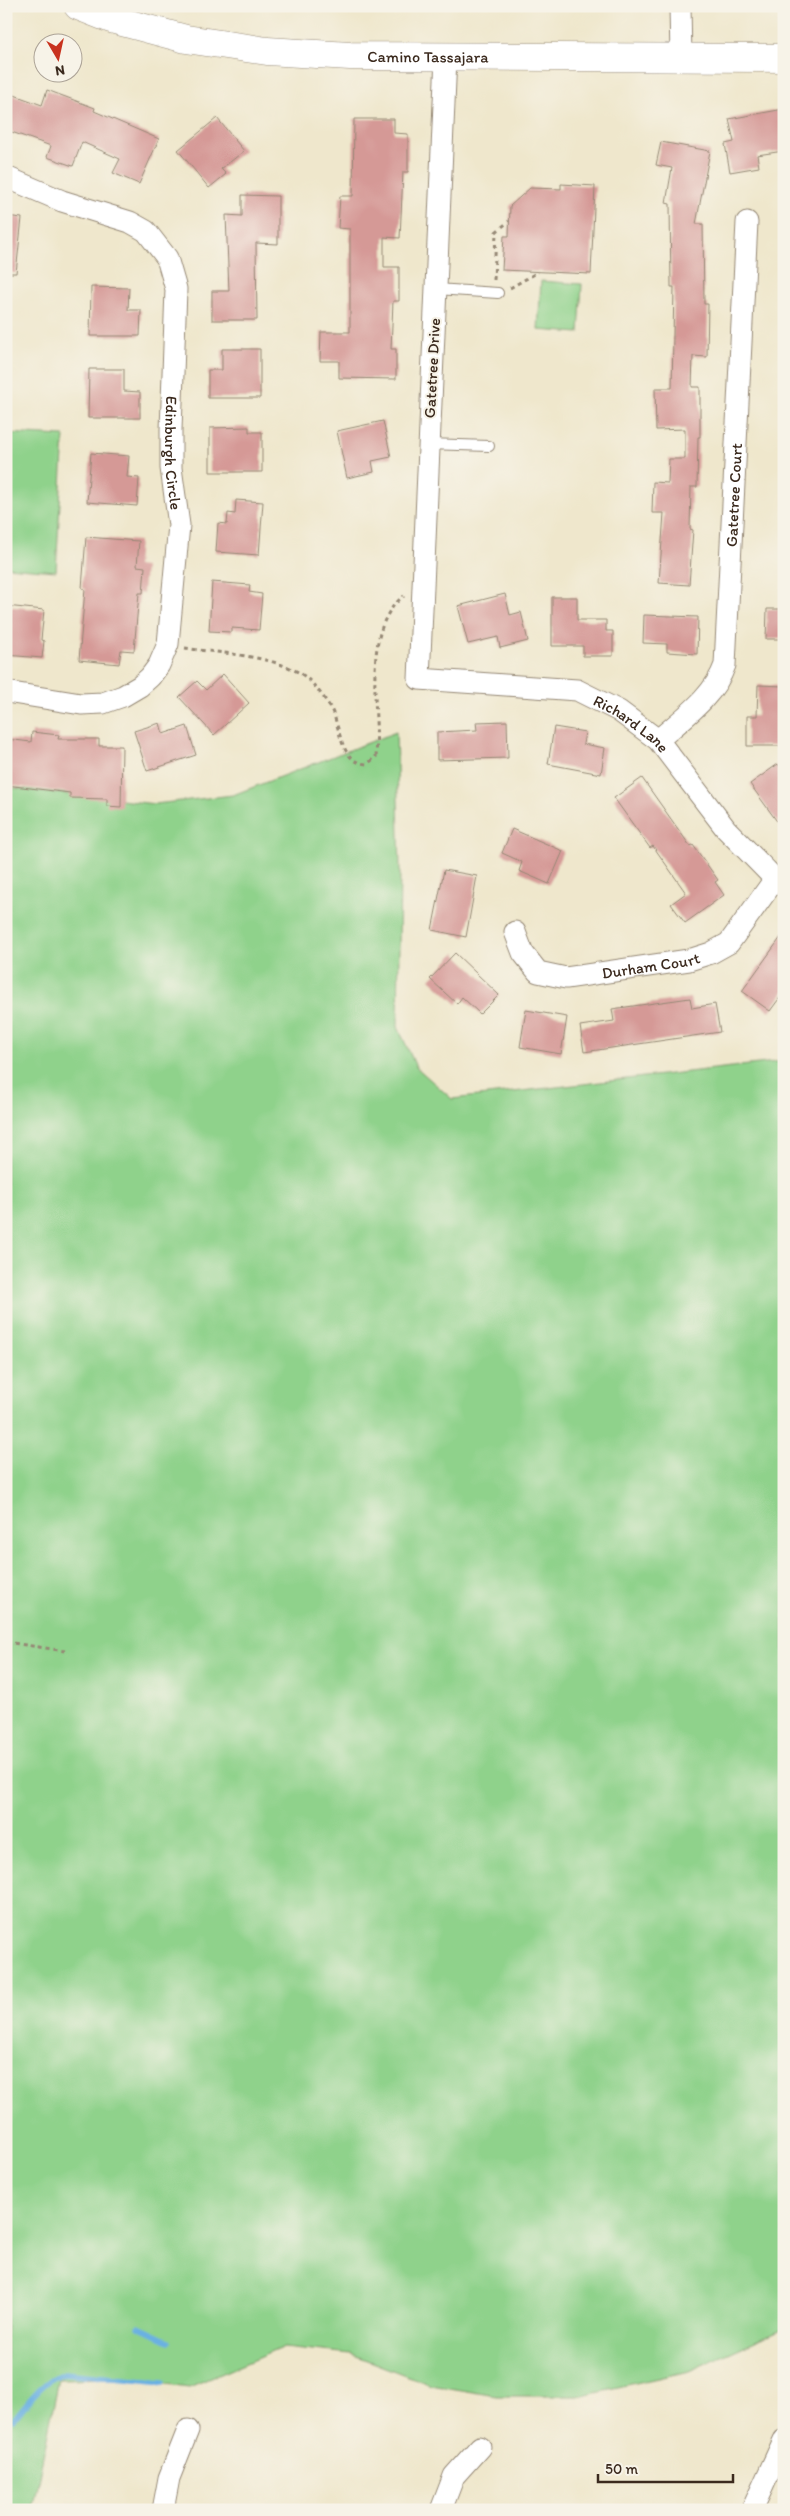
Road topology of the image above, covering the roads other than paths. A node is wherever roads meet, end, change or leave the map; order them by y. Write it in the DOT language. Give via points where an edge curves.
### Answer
graph roads {
  1 [pos="78,6"];
  2 [pos="680,6"];
  3 [pos="446,57"];
  4 [pos="681,58"];
  5 [pos="784,58"];
  6 [pos="6,177"];
  7 [pos="747,222"];
  8 [pos="436,289"];
  9 [pos="496,293"];
  10 [pos="428,444"];
  11 [pos="489,446"];
  12 [pos="419,679"];
  13 [pos="6,692"];
  14 [pos="658,740"];
  15 [pos="779,881"];
  16 [pos="514,932"];
  17 [pos="188,2430"];
  18 [pos="784,2440"];
  19 [pos="480,2447"];
  20 [pos="163,2510"];
  21 [pos="441,2510"];
  22 [pos="752,2510"];
  1 -- 3 [label="street, Camino Tassajara" via="186,39 267,52"];
  2 -- 4 [label="street"];
  3 -- 4 [label="street, Camino Tassajara"];
  3 -- 8 [label="street, Gatetree Drive"];
  4 -- 5 [label="street, Camino Tassajara"];
  6 -- 13 [label="street, Edinburgh Circle" via="62,201 130,222 158,244 172,272 176,289 171,468 179,525 168,644 150,677 113,700 81,704"];
  7 -- 14 [label="street, Gatetree Court" via="725,665 719,680 707,695"];
  8 -- 9 [label="lane"];
  8 -- 10 [label="street, Gatetree Drive"];
  10 -- 11 [label="lane"];
  10 -- 12 [label="street, Gatetree Drive"];
  12 -- 14 [label="street, Richard Lane" via="577,690 619,710"];
  14 -- 15 [label="street, Richard Lane" via="726,829"];
  15 -- 16 [label="street, Durham Court" via="729,942 711,953 689,960 566,978 538,972 523,954"];
  17 -- 20 [label="street" via="169,2478"];
  18 -- 22 [label="street"];
  19 -- 21 [label="street" via="454,2476"];
}
